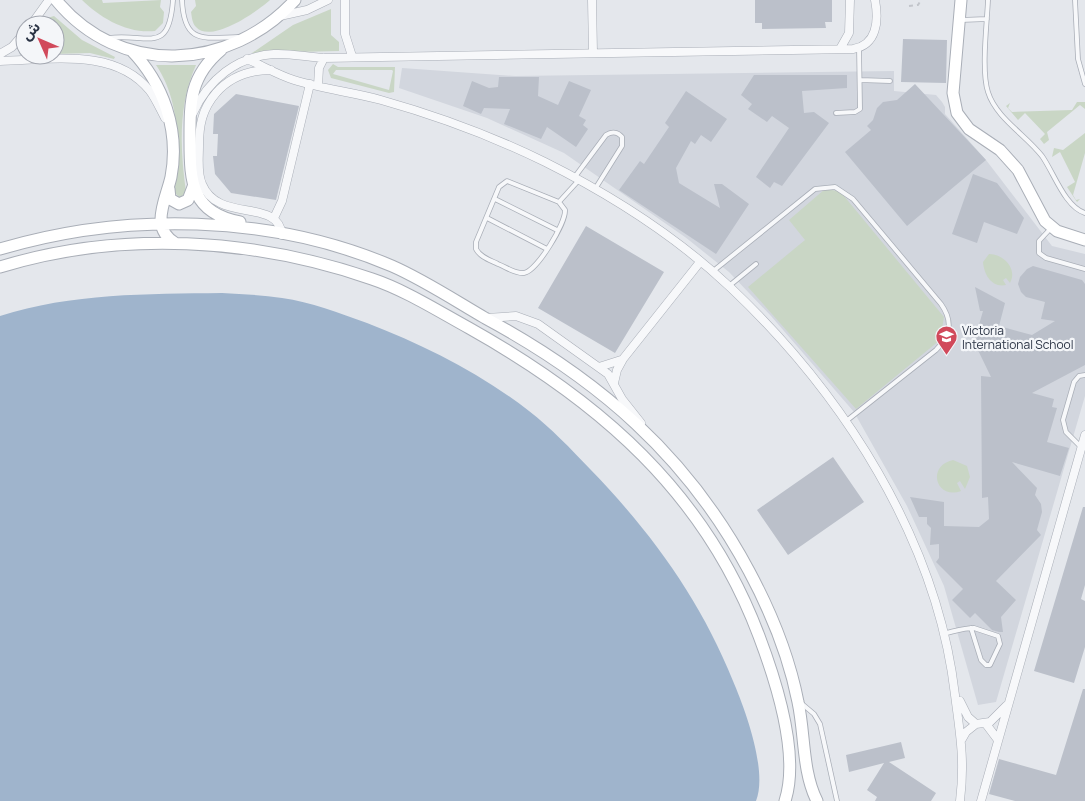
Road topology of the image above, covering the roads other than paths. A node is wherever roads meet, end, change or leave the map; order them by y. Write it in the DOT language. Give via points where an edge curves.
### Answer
graph roads {
  1 [pos="49,0"];
  2 [pos="56,0"];
  3 [pos="173,0"];
  4 [pos="182,0"];
  5 [pos="295,0"];
  6 [pos="328,0"];
  7 [pos="345,0"];
  8 [pos="592,0"];
  9 [pos="850,0"];
  10 [pos="960,0"];
  11 [pos="988,0"];
  12 [pos="1075,0"];
  13 [pos="876,2"];
  14 [pos="38,15"];
  15 [pos="280,16"];
  16 [pos="987,19"];
  17 [pos="959,20"];
  18 [pos="250,37"];
  19 [pos="104,39"];
  20 [pos="15,44"];
  21 [pos="860,47"];
  22 [pos="222,49"];
  23 [pos="840,49"];
  24 [pos="131,50"];
  25 [pos="593,52"];
  26 [pos="0,54"];
  27 [pos="352,56"];
  28 [pos="324,58"];
  29 [pos="247,59"];
  30 [pos="0,60"];
  31 [pos="272,70"];
  32 [pos="860,80"];
  33 [pos="890,81"];
  34 [pos="1085,84"];
  35 [pos="314,85"];
  36 [pos="836,113"];
  37 [pos="190,124"];
  38 [pos="171,128"];
  39 [pos="576,179"];
  40 [pos="193,187"];
  41 [pos="169,188"];
  42 [pos="594,189"];
  43 [pos="495,199"];
  44 [pos="559,202"];
  45 [pos="1085,213"];
  46 [pos="274,218"];
  47 [pos="487,218"];
  48 [pos="161,224"];
  49 [pos="1052,228"];
  50 [pos="557,230"];
  51 [pos="262,232"];
  52 [pos="282,235"];
  53 [pos="1085,240"];
  54 [pos="175,243"];
  55 [pos="0,249"];
  56 [pos="547,249"];
  57 [pos="259,251"];
  58 [pos="700,262"];
  59 [pos="756,264"];
  60 [pos="0,267"];
  61 [pos="1085,269"];
  62 [pos="712,272"];
  63 [pos="729,286"];
  64 [pos="486,318"];
  65 [pos="623,358"];
  66 [pos="600,367"];
  67 [pos="1085,375"];
  68 [pos="614,383"];
  69 [pos="845,422"];
  70 [pos="647,434"];
  71 [pos="1085,435"];
  72 [pos="1081,448"];
  73 [pos="971,628"];
  74 [pos="946,633"];
  75 [pos="955,688"];
  76 [pos="798,701"];
  77 [pos="1009,703"];
  78 [pos="976,724"];
  79 [pos="986,724"];
  80 [pos="962,739"];
  81 [pos="998,740"];
  82 [pos="785,801"];
  83 [pos="817,801"];
  84 [pos="837,801"];
  85 [pos="960,801"];
  86 [pos="980,801"];
  1 -- 14 [label="street"];
  2 -- 19 [label="main road" via="81,24"];
  3 -- 19 [label="lane" via="169,26 160,36 152,39"];
  4 -- 18 [label="lane" via="186,24 198,37"];
  5 -- 15 [label="main road"];
  6 -- 15 [label="street" via="307,10"];
  7 -- 27 [label="street" via="345,34"];
  8 -- 25 [label="street"];
  9 -- 23 [label="street" via="849,33"];
  10 -- 17 [label="main road"];
  11 -- 16 [label="lane"];
  12 -- 34 [label="lane" via="1078,59"];
  13 -- 21 [label="street" via="875,32"];
  15 -- 18 [label="main road"];
  16 -- 17 [label="lane"];
  16 -- 45 [label="lane" via="986,83 990,98 999,112 1040,154 1071,205"];
  17 -- 49 [label="main road" via="953,93 957,113 969,129 1000,150 1014,165 1026,182 1040,214"];
  18 -- 22 [label="main road"];
  19 -- 24 [label="main road"];
  20 -- 26 [label="street"];
  21 -- 23 [label="street"];
  21 -- 32 [label="lane"];
  22 -- 24 [label="main road" via="176,56"];
  22 -- 37 [label="main road" via="198,78 190,105"];
  23 -- 25 [label="street"];
  24 -- 38 [label="main road" via="158,85"];
  25 -- 27 [label="street"];
  27 -- 28 [label="street"];
  28 -- 29 [label="street" via="273,54"];
  28 -- 35 [label="street"];
  29 -- 31 [label="street"];
  29 -- 37 [label="street" via="210,84"];
  30 -- 38 [label="street" via="89,60 119,67 150,91"];
  31 -- 35 [label="street"];
  31 -- 46 [label="street" via="238,77 212,99 201,122 199,166 202,184 216,203"];
  32 -- 33 [label="lane"];
  32 -- 36 [label="lane" via="860,109"];
  35 -- 39 [label="street" via="380,100 449,121"];
  35 -- 46 [label="street" via="282,201"];
  37 -- 40 [label="main road"];
  38 -- 41 [label="main road"];
  39 -- 42 [label="street"];
  39 -- 42 [label="lane" via="606,135 617,133 622,137 622,146"];
  39 -- 44 [label="lane"];
  40 -- 41 [label="main road" via="188,200 179,204 170,199"];
  40 -- 51 [label="main road" via="212,212"];
  41 -- 48 [label="main road"];
  42 -- 58 [label="street"];
  43 -- 44 [label="lane" via="501,184 511,182"];
  43 -- 47 [label="lane"];
  43 -- 50 [label="lane"];
  44 -- 50 [label="lane" via="565,216"];
  46 -- 52 [label="street"];
  47 -- 56 [label="lane"];
  47 -- 56 [label="lane" via="475,246 482,256 513,271 525,273 536,267"];
  48 -- 51 [label="main road" via="208,225"];
  48 -- 54 [label="main road" via="167,237"];
  48 -- 55 [label="main road" via="71,232"];
  49 -- 53 [label="main road"];
  49 -- 61 [label="lane" via="1039,241 1039,253"];
  50 -- 56 [label="lane"];
  51 -- 52 [label="main road"];
  51 -- 57 [label="main road"];
  52 -- 64 [label="main road" via="340,249 390,266"];
  54 -- 57 [label="main road"];
  54 -- 60 [label="main road" via="91,247"];
  57 -- 82 [label="main road" via="346,271 401,292 548,375 593,409 639,451 684,504 712,544 756,627 774,681 784,727 790,775"];
  58 -- 62 [label="street"];
  58 -- 65 [label="street"];
  59 -- 63 [label="lane"];
  62 -- 63 [label="street"];
  62 -- 69 [label="lane" via="815,189 836,187 853,198 941,304 950,328 936,350"];
  63 -- 69 [label="street" via="788,347"];
  64 -- 66 [label="street" via="516,316 531,320"];
  64 -- 70 [label="main road" via="560,361 606,396"];
  65 -- 66 [label="street" via="612,365"];
  65 -- 68 [label="street" via="616,370"];
  66 -- 68 [label="street"];
  67 -- 72 [label="lane" via="1074,382 1063,420 1066,432"];
  68 -- 70 [label="street"];
  69 -- 74 [label="street" via="882,481 907,530 934,594"];
  70 -- 76 [label="main road" via="699,494 747,568 773,621"];
  71 -- 72 [label="street"];
  72 -- 77 [label="street"];
  73 -- 73 [label="lane" via="1000,638 990,665 986,666 981,660"];
  73 -- 74 [label="lane"];
  74 -- 75 [label="street"];
  75 -- 78 [label="street" via="964,712"];
  75 -- 80 [label="street"];
  76 -- 83 [label="main road" via="808,772"];
  76 -- 84 [label="lane" via="814,714 820,724"];
  77 -- 79 [label="street"];
  77 -- 81 [label="street"];
  78 -- 79 [label="street"];
  78 -- 80 [label="street"];
  79 -- 81 [label="street"];
  80 -- 85 [label="street" via="964,767"];
  81 -- 86 [label="street"];
}
